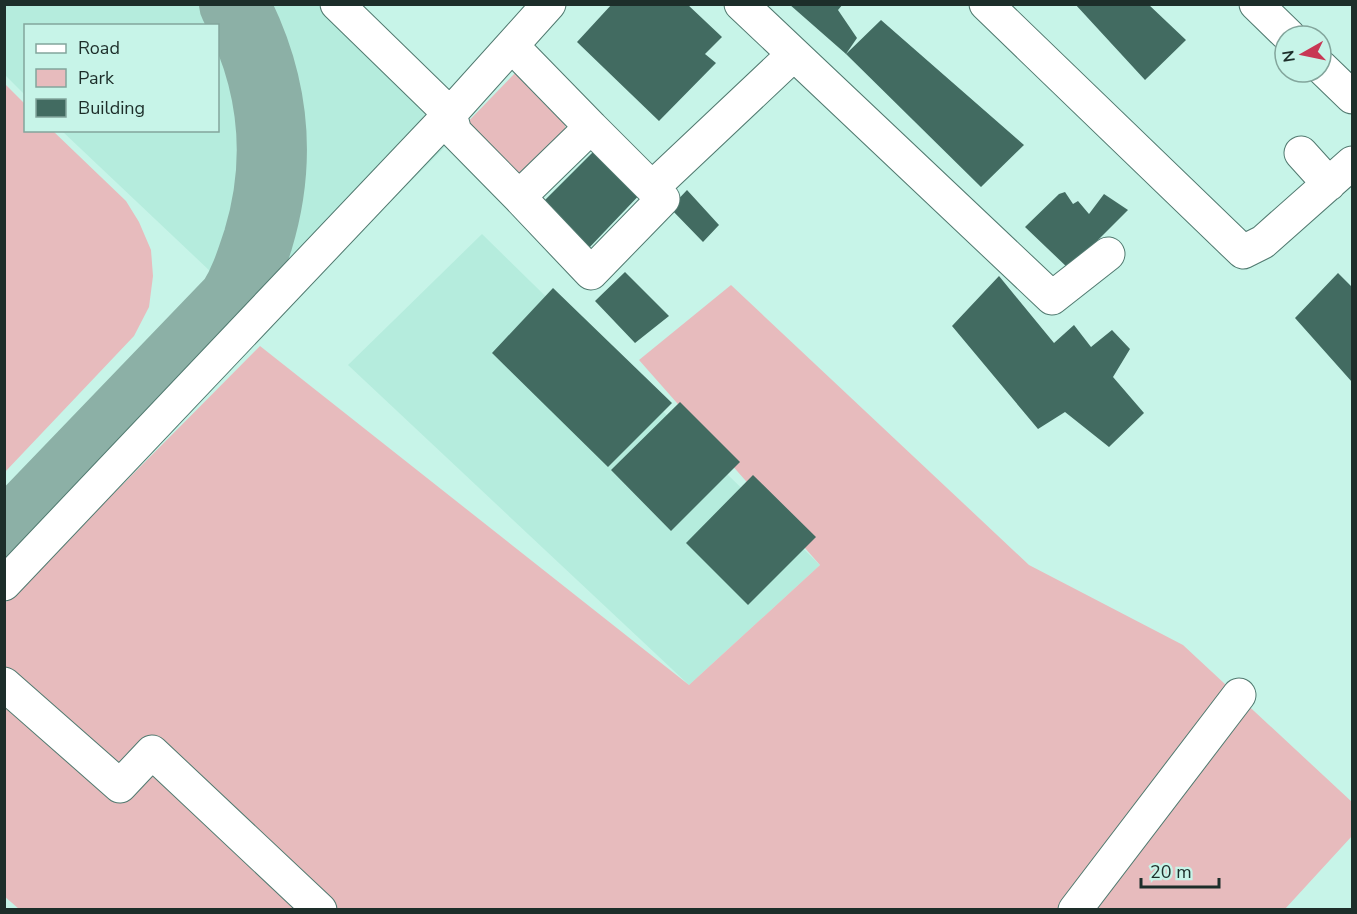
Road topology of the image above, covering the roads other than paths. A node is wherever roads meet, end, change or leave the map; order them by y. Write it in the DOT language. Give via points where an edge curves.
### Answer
graph roads {
  1 [pos="337,4"];
  2 [pos="549,4"];
  3 [pos="741,4"];
  4 [pos="986,4"];
  5 [pos="1256,4"];
  6 [pos="1277,24"];
  7 [pos="512,46"];
  8 [pos="793,56"];
  9 [pos="1333,78"];
  10 [pos="1353,97"];
  11 [pos="450,114"];
  12 [pos="591,128"];
  13 [pos="1301,153"];
  14 [pos="1341,174"];
  15 [pos="652,188"];
  16 [pos="519,197"];
  17 [pos="1108,254"];
  18 [pos="4,584"];
  19 [pos="4,684"];
  20 [pos="1239,695"];
  21 [pos="320,909"];
  22 [pos="1075,909"];
  1 -- 11 [label="lane"];
  2 -- 7 [label="lane"];
  3 -- 8 [label="lane"];
  4 -- 14 [label="lane" via="1243,252 1263,242"];
  5 -- 6 [label="lane"];
  7 -- 11 [label="lane"];
  7 -- 12 [label="lane"];
  8 -- 15 [label="lane"];
  8 -- 17 [label="lane" via="1052,298"];
  9 -- 10 [label="lane"];
  11 -- 16 [label="lane" via="454,132"];
  11 -- 18 [label="lane"];
  12 -- 15 [label="lane"];
  12 -- 16 [label="lane"];
  13 -- 14 [label="lane"];
  15 -- 16 [label="lane" via="663,199 591,273"];
  19 -- 21 [label="lane" via="120,786 152,752"];
  20 -- 22 [label="lane"];
}
